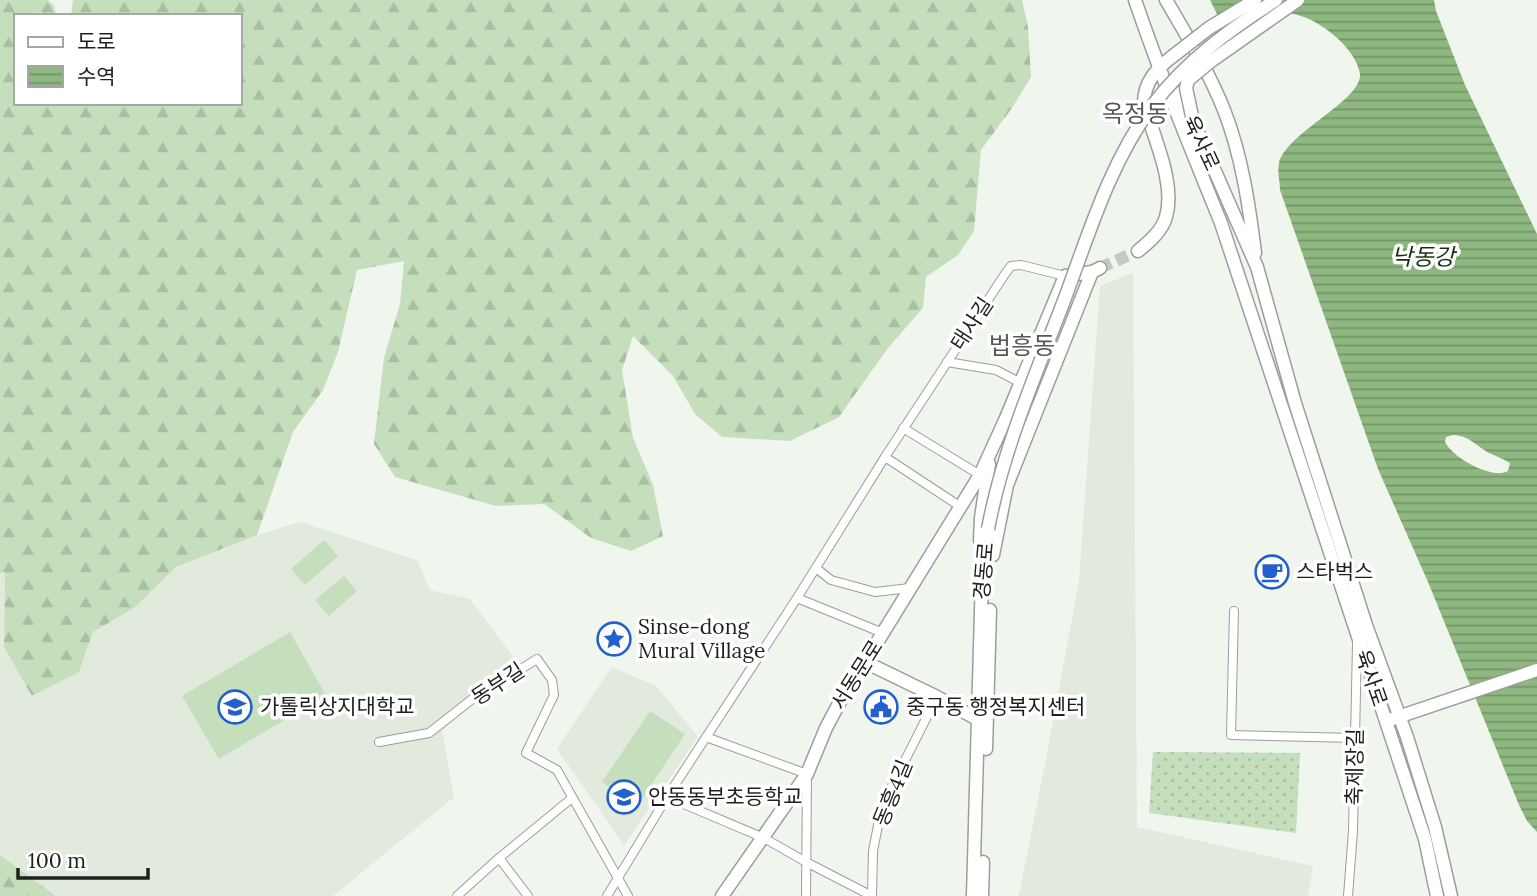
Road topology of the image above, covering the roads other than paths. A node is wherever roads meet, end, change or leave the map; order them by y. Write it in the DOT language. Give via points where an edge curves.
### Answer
graph roads {
  1 [pos="1135,0"];
  2 [pos="1166,0"];
  3 [pos="1255,0"];
  4 [pos="1276,0"];
  5 [pos="1298,0"];
  6 [pos="1158,67"];
  7 [pos="1193,121"];
  8 [pos="1138,251"];
  9 [pos="1257,267"];
  10 [pos="1065,276"];
  11 [pos="947,362"];
  12 [pos="1021,383"];
  13 [pos="903,428"];
  14 [pos="990,453"];
  15 [pos="885,457"];
  16 [pos="979,475"];
  17 [pos="961,507"];
  18 [pos="816,568"];
  19 [pos="986,576"];
  20 [pos="909,588"];
  21 [pos="797,598"];
  22 [pos="1234,611"];
  23 [pos="883,633"];
  24 [pos="1357,637"];
  25 [pos="865,662"];
  26 [pos="1537,670"];
  27 [pos="937,697"];
  28 [pos="1400,717"];
  29 [pos="982,719"];
  30 [pos="1385,722"];
  31 [pos="706,737"];
  32 [pos="1355,738"];
  33 [pos="379,742"];
  34 [pos="807,774"];
  35 [pos="667,797"];
  36 [pos="572,799"];
  37 [pos="764,838"];
  38 [pos="499,858"];
  39 [pos="806,862"];
  40 [pos="618,877"];
  41 [pos="457,896"];
  42 [pos="528,896"];
  43 [pos="607,896"];
  44 [pos="628,896"];
  45 [pos="722,896"];
  46 [pos="806,896"];
  47 [pos="872,896"];
  48 [pos="973,896"];
  49 [pos="982,896"];
  50 [pos="1348,896"];
  51 [pos="1437,896"];
  52 [pos="1451,896"];
  1 -- 6 [label="street"];
  2 -- 9 [label="street" via="1225,112 1249,203"];
  3 -- 6 [label="street, bridge"];
  4 -- 19 [label="street, 경동로, bridge" via="1200,54 1152,106 1129,140 1098,210 1004,462 988,529"];
  5 -- 7 [label="street, bridge" via="1188,80"];
  6 -- 7 [label="street, 육사로"];
  6 -- 8 [label="street" via="1147,85 1144,103 1169,197 1166,219"];
  6 -- 24 [label="street, 육사로" via="1221,223"];
  7 -- 9 [label="street, 육사로"];
  9 -- 28 [label="street, 육사로" via="1303,428"];
  10 -- 11 [label="street, 태사길" via="1011,266"];
  10 -- 12 [label="street"];
  10 -- 19 [label="street" via="1096,270 1007,485"];
  11 -- 12 [label="street" via="996,370"];
  11 -- 13 [label="street, 태사길"];
  12 -- 14 [label="street"];
  13 -- 15 [label="street, 태사길"];
  13 -- 16 [label="street"];
  14 -- 16 [label="street, 서동문로"];
  14 -- 19 [label="street" via="980,541"];
  15 -- 17 [label="street"];
  15 -- 18 [label="street, 태사길"];
  16 -- 17 [label="street, 서동문로"];
  17 -- 20 [label="street, 서동문로"];
  18 -- 20 [label="street" via="831,580 875,592"];
  18 -- 21 [label="street, 태사길"];
  19 -- 29 [label="street, 경동로"];
  20 -- 23 [label="street, 서동문로"];
  21 -- 23 [label="street"];
  21 -- 31 [label="street, 태사길"];
  22 -- 32 [label="street" via="1231,735"];
  23 -- 25 [label="street, 서동문로"];
  24 -- 30 [label="street, 육사로"];
  24 -- 32 [label="street, 축제장길"];
  25 -- 27 [label="street"];
  25 -- 34 [label="street, 서동문로" via="826,728"];
  26 -- 28 [label="street"];
  27 -- 29 [label="street"];
  27 -- 47 [label="street, 동흥4길" via="880,815 873,850"];
  28 -- 30 [label="street"];
  28 -- 52 [label="street, 육사로" via="1435,827"];
  29 -- 48 [label="street, 경동로"];
  29 -- 49 [label="street, 경동로"];
  30 -- 51 [label="street, 육사로" via="1425,839"];
  31 -- 34 [label="street"];
  31 -- 35 [label="street, 태사길"];
  32 -- 50 [label="street, 축제장길"];
  33 -- 36 [label="street, 동부길" via="429,733 537,659 552,680 554,695 526,753 557,770"];
  34 -- 37 [label="street, 서동문로"];
  34 -- 39 [label="street"];
  35 -- 37 [label="street"];
  35 -- 40 [label="street, 태사길"];
  36 -- 38 [label="street"];
  36 -- 40 [label="street"];
  37 -- 39 [label="street"];
  37 -- 45 [label="street, 서동문로"];
  38 -- 41 [label="street"];
  38 -- 42 [label="street"];
  39 -- 46 [label="street"];
  39 -- 47 [label="street"];
  40 -- 43 [label="street, 태사길"];
  40 -- 44 [label="street"];
}
